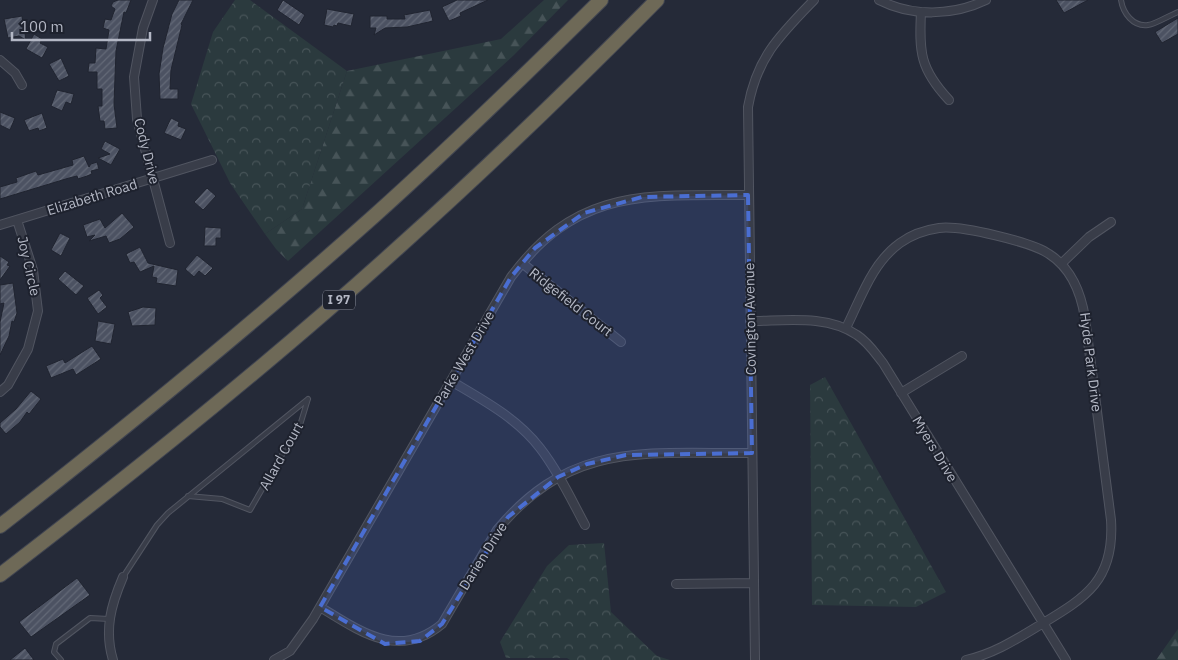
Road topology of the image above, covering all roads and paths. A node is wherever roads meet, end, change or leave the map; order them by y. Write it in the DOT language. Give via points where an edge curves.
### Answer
graph roads {
  1 [pos="153,0"];
  2 [pos="601,0"];
  3 [pos="658,0"];
  4 [pos="814,0"];
  5 [pos="879,0"];
  6 [pos="986,0"];
  7 [pos="1121,0"];
  8 [pos="921,12"];
  9 [pos="1178,12"];
  10 [pos="0,60"];
  11 [pos="22,85"];
  12 [pos="949,100"];
  13 [pos="212,160"];
  14 [pos="154,178"];
  15 [pos="748,195"];
  16 [pos="17,220"];
  17 [pos="1111,222"];
  18 [pos="0,225"];
  19 [pos="170,243"];
  20 [pos="522,263"];
  21 [pos="1061,264"];
  22 [pos="750,321"];
  23 [pos="846,328"];
  24 [pos="621,342"];
  25 [pos="962,356"];
  26 [pos="451,381"];
  27 [pos="0,392"];
  28 [pos="901,393"];
  29 [pos="752,453"];
  30 [pos="558,477"];
  31 [pos="188,496"];
  32 [pos="585,525"];
  33 [pos="0,526"];
  34 [pos="0,576"];
  35 [pos="124,577"];
  36 [pos="754,583"];
  37 [pos="676,584"];
  38 [pos="320,607"];
  39 [pos="110,619"];
  40 [pos="1043,623"];
  41 [pos="61,660"];
  42 [pos="113,660"];
  43 [pos="274,660"];
  44 [pos="755,660"];
  45 [pos="966,660"];
  46 [pos="1066,660"];
  1 -- 14 [label="street, Cody Drive" via="143,28 134,77 137,118"];
  2 -- 33 [label="highway" via="458,139 297,283 152,406"];
  3 -- 34 [label="highway, I 97" via="485,168 315,320 121,482"];
  4 -- 15 [label="street, Covington Avenue" via="773,45 755,78 748,107"];
  5 -- 8 [label="street"];
  6 -- 8 [label="street" via="954,11"];
  7 -- 9 [label="lane" via="1128,17 1148,25"];
  8 -- 12 [label="street" via="923,60 932,80"];
  10 -- 11 [label="street"];
  13 -- 14 [label="street, Elizabeth Road"];
  14 -- 16 [label="street, Elizabeth Road"];
  14 -- 19 [label="street, Cody Drive"];
  15 -- 20 [label="street, Parke West Drive" via="642,197 601,206 566,223"];
  15 -- 22 [label="street, Covington Avenue"];
  16 -- 18 [label="street, Elizabeth Road"];
  16 -- 27 [label="street, Joy Circle" via="32,270 38,312 28,350 8,385"];
  17 -- 21 [label="street" via="1089,237"];
  20 -- 24 [label="street, Ridgefield Court"];
  20 -- 26 [label="street, Parke West Drive"];
  21 -- 23 [label="street, Hyde Park Drive" via="1050,254 1018,241 954,228 920,232 902,241 881,260"];
  21 -- 40 [label="street, Hyde Park Drive" via="1079,290 1083,305 1112,535 1111,550 1098,580 1080,600"];
  22 -- 23 [label="street, Myers Drive" via="793,320 832,323"];
  22 -- 29 [label="street, Covington Avenue"];
  23 -- 28 [label="street, Myers Drive" via="871,348"];
  25 -- 28 [label="street"];
  26 -- 30 [label="street" via="515,423 540,447"];
  26 -- 38 [label="street, Parke West Drive"];
  28 -- 40 [label="street, Myers Drive"];
  29 -- 30 [label="street, Darien Drive" via="626,455 587,464"];
  29 -- 36 [label="street, Covington Avenue"];
  30 -- 32 [label="street"];
  30 -- 38 [label="street, Darien Drive" via="520,505 497,530 442,624 420,641 398,646 385,644"];
  31 -- 31 [label="lane, Allard Court" via="222,499 250,510 301,422 308,399"];
  31 -- 35 [label="lane, Allard Court" via="157,525"];
  35 -- 39 [label="street, Allard Court" via="113,599"];
  36 -- 37 [label="street"];
  36 -- 44 [label="street, Covington Avenue"];
  38 -- 43 [label="street, Parke West Drive" via="290,651"];
  39 -- 41 [label="lane" via="90,618 56,644 54,652"];
  39 -- 42 [label="street, Allard Court"];
  40 -- 45 [label="street, Hyde Park Drive" via="1000,649"];
  40 -- 46 [label="street, Myers Drive"];
}
